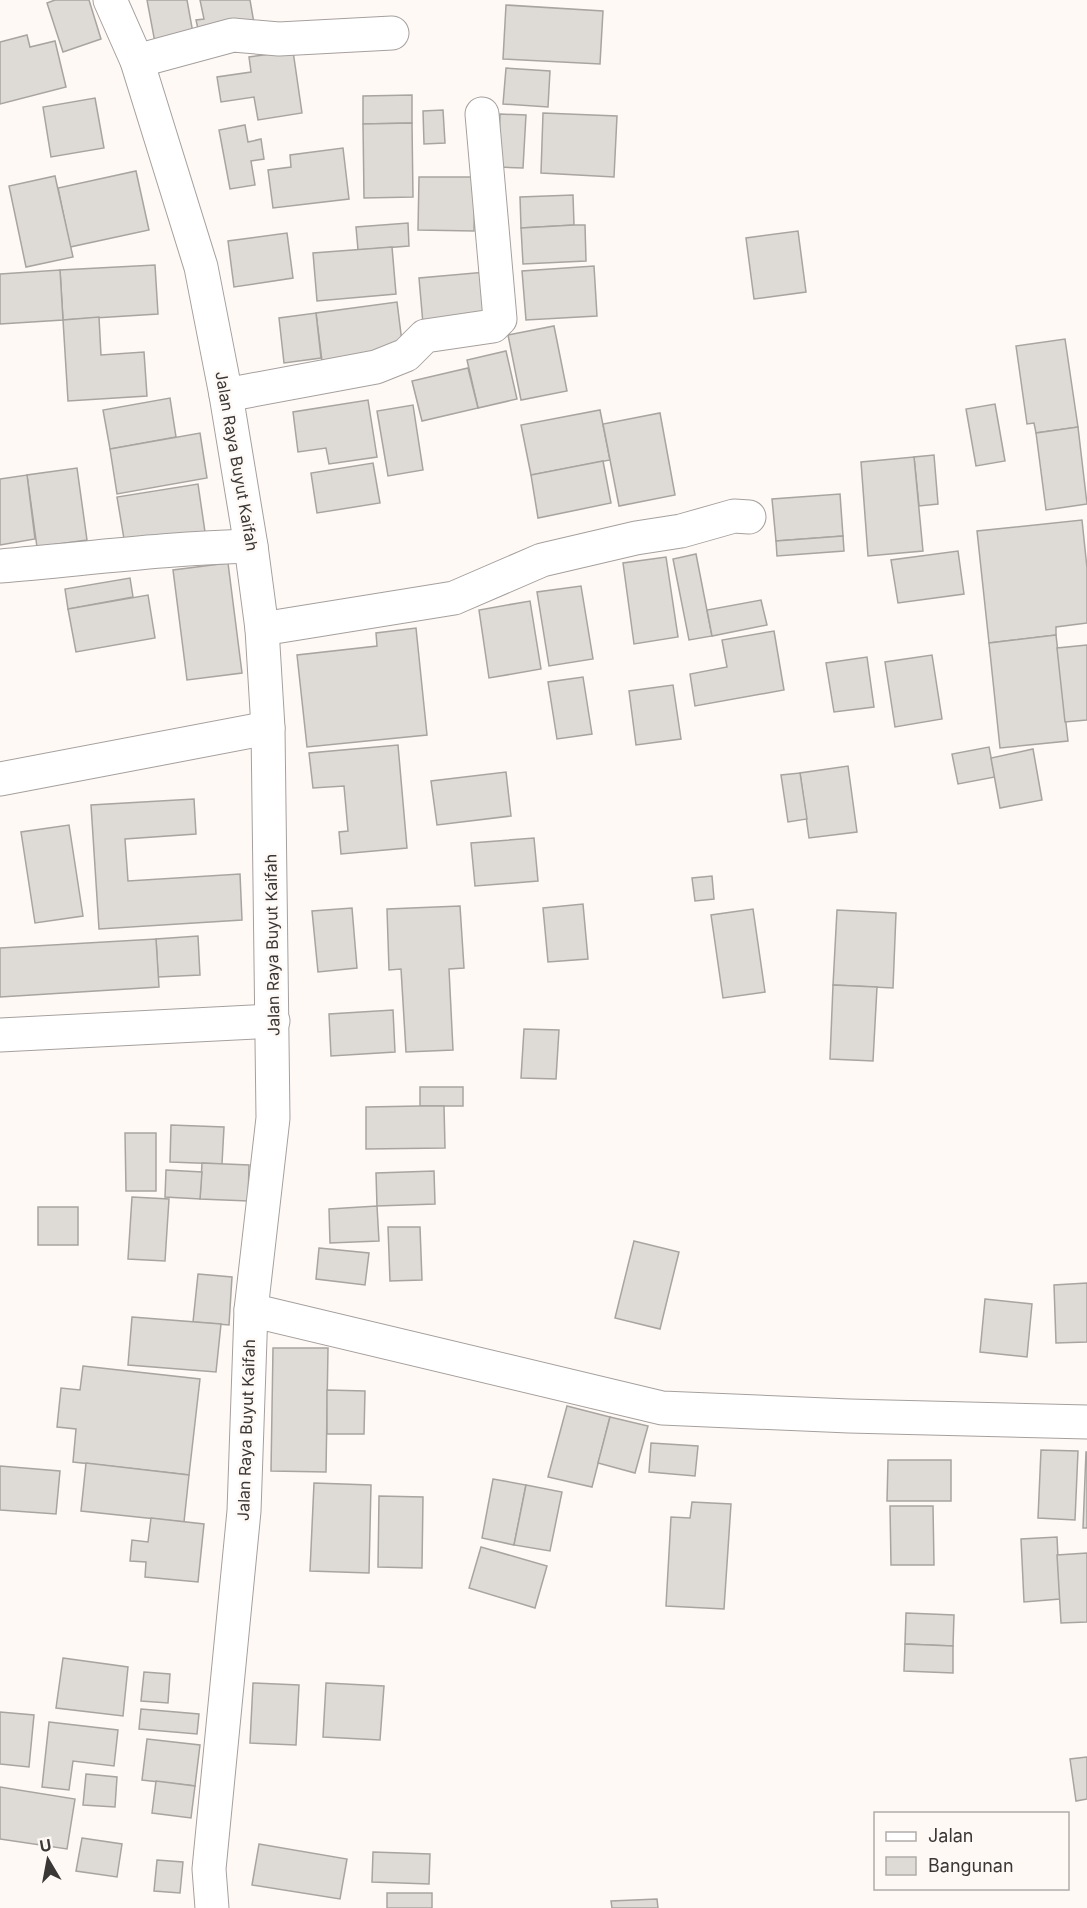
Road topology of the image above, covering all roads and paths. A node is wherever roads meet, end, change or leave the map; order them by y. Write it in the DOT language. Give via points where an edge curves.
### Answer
graph roads {
  1 [pos="110,0"];
  2 [pos="392,33"];
  3 [pos="137,61"];
  4 [pos="482,114"];
  5 [pos="226,394"];
  6 [pos="749,517"];
  7 [pos="252,546"];
  8 [pos="0,566"];
  9 [pos="262,629"];
  10 [pos="268,728"];
  11 [pos="0,779"];
  12 [pos="273,1021"];
  13 [pos="0,1035"];
  14 [pos="251,1310"];
  15 [pos="1087,1422"];
  16 [pos="212,1908"];
  1 -- 3 [label="street, Jalan Raya Buyut Kaifah"];
  2 -- 3 [label="street" via="279,39 233,35"];
  3 -- 5 [label="street, Jalan Raya Buyut Kaifah" via="201,267"];
  4 -- 5 [label="street" via="500,319 493,326 425,336 406,355 376,367"];
  5 -- 7 [label="street, Jalan Raya Buyut Kaifah"];
  6 -- 9 [label="street" via="734,516 542,560 454,598"];
  7 -- 8 [label="street" via="191,547"];
  7 -- 9 [label="street, Jalan Raya Buyut Kaifah"];
  9 -- 10 [label="street, Jalan Raya Buyut Kaifah"];
  10 -- 11 [label="street"];
  10 -- 12 [label="street, Jalan Raya Buyut Kaifah"];
  12 -- 13 [label="street"];
  12 -- 14 [label="street, Jalan Raya Buyut Kaifah" via="273,1118"];
  14 -- 15 [label="street" via="662,1408"];
  14 -- 16 [label="street, Jalan Raya Buyut Kaifah" via="243,1511 209,1869"];
}
